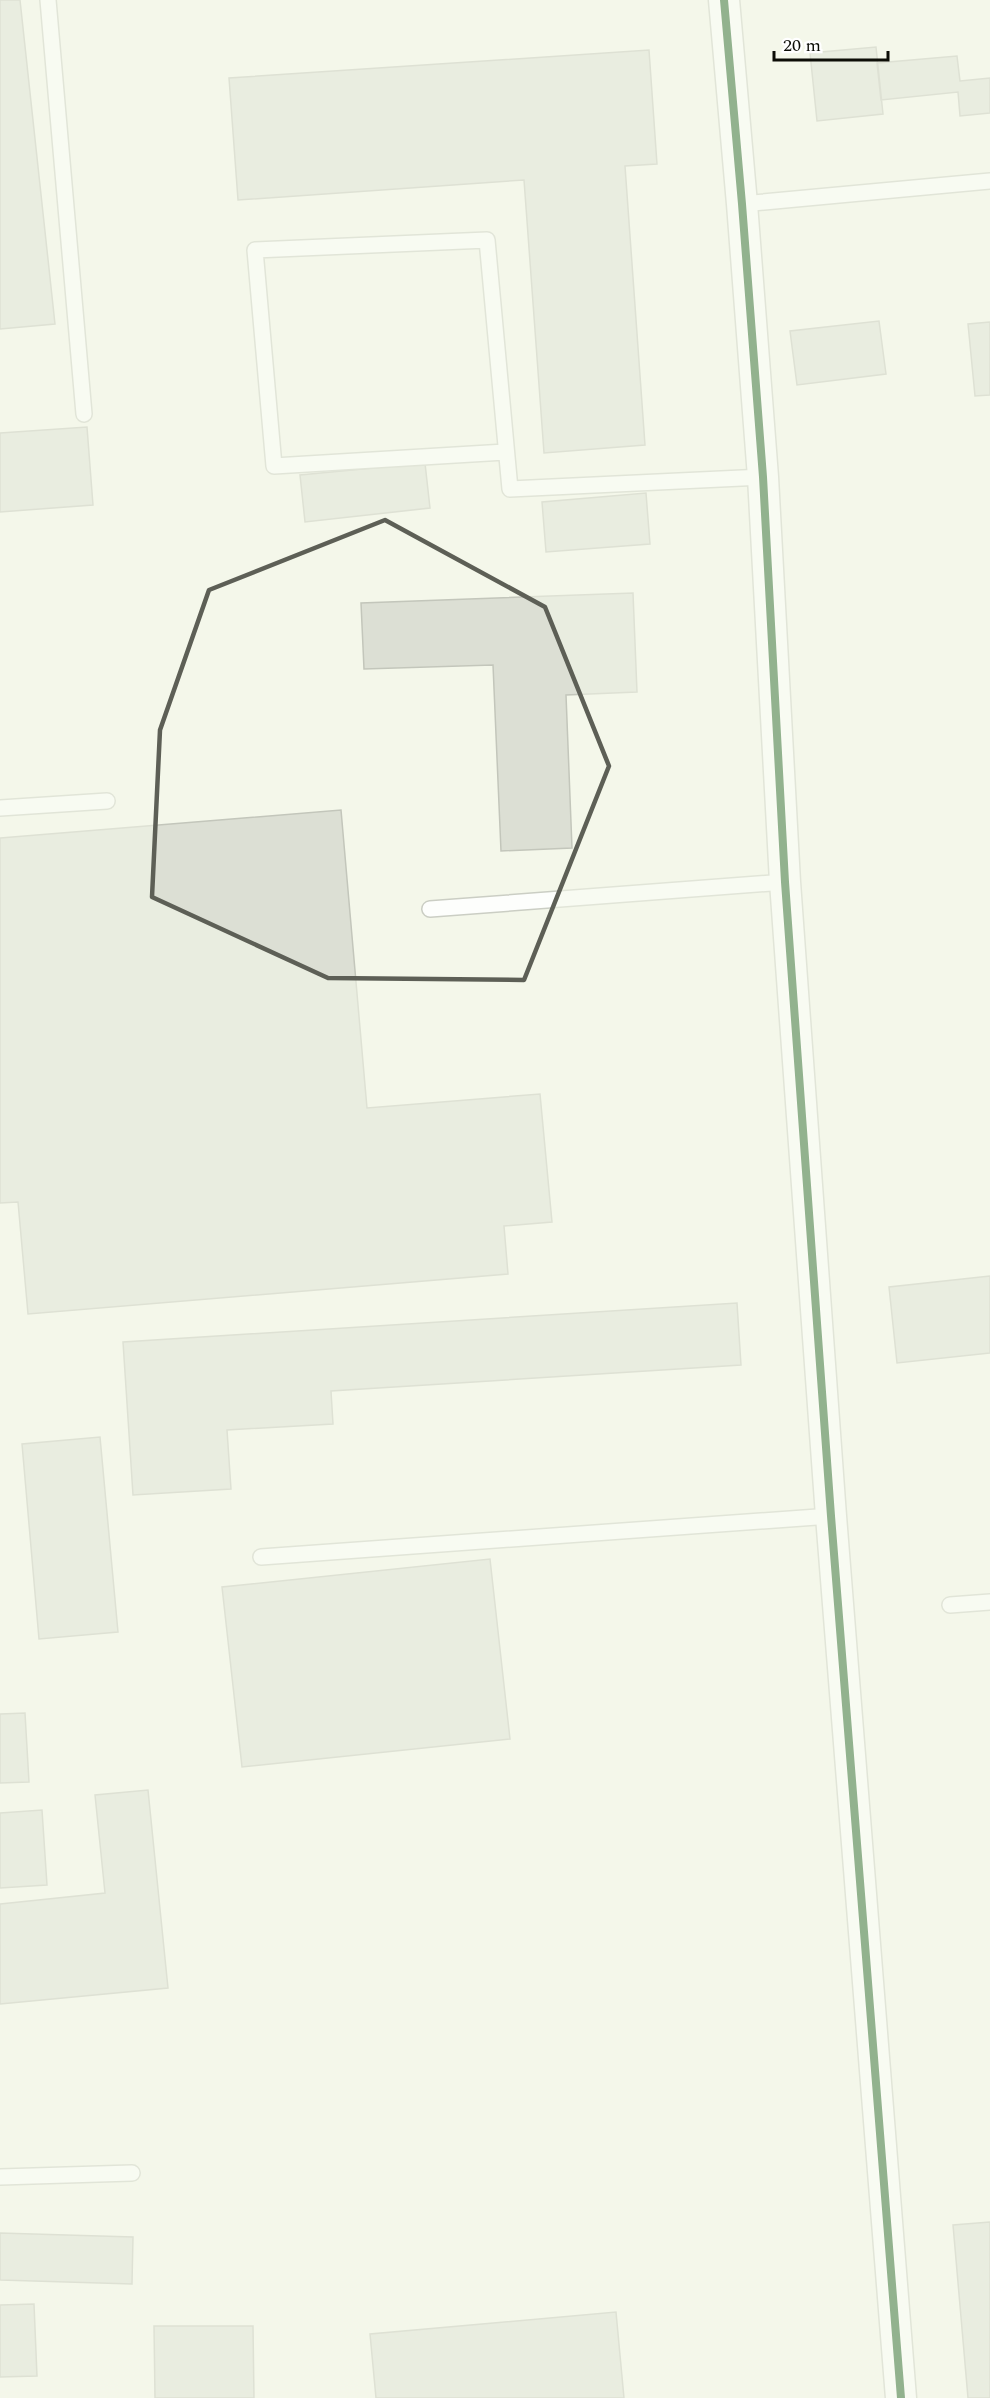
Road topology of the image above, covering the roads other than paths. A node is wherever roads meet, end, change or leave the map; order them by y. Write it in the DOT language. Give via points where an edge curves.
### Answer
graph roads {
  1 [pos="48,0"];
  2 [pos="723,0"];
  3 [pos="990,182"];
  4 [pos="742,204"];
  5 [pos="84,414"];
  6 [pos="505,452"];
  7 [pos="763,477"];
  8 [pos="107,801"];
  9 [pos="0,808"];
  10 [pos="785,882"];
  11 [pos="430,909"];
  12 [pos="831,1516"];
  13 [pos="261,1557"];
  14 [pos="990,1602"];
  15 [pos="950,1605"];
  16 [pos="132,2173"];
  17 [pos="0,2177"];
  18 [pos="902,2398"];
  1 -- 5 [label="lane"];
  2 -- 4 [label="street"];
  3 -- 4 [label="lane"];
  4 -- 7 [label="street"];
  6 -- 6 [label="lane" via="487,240 255,250 274,465"];
  6 -- 7 [label="lane" via="510,489"];
  7 -- 10 [label="street"];
  8 -- 9 [label="lane"];
  10 -- 11 [label="lane"];
  10 -- 12 [label="street"];
  12 -- 13 [label="lane"];
  12 -- 18 [label="street"];
  14 -- 15 [label="lane"];
  16 -- 17 [label="lane"];
}
